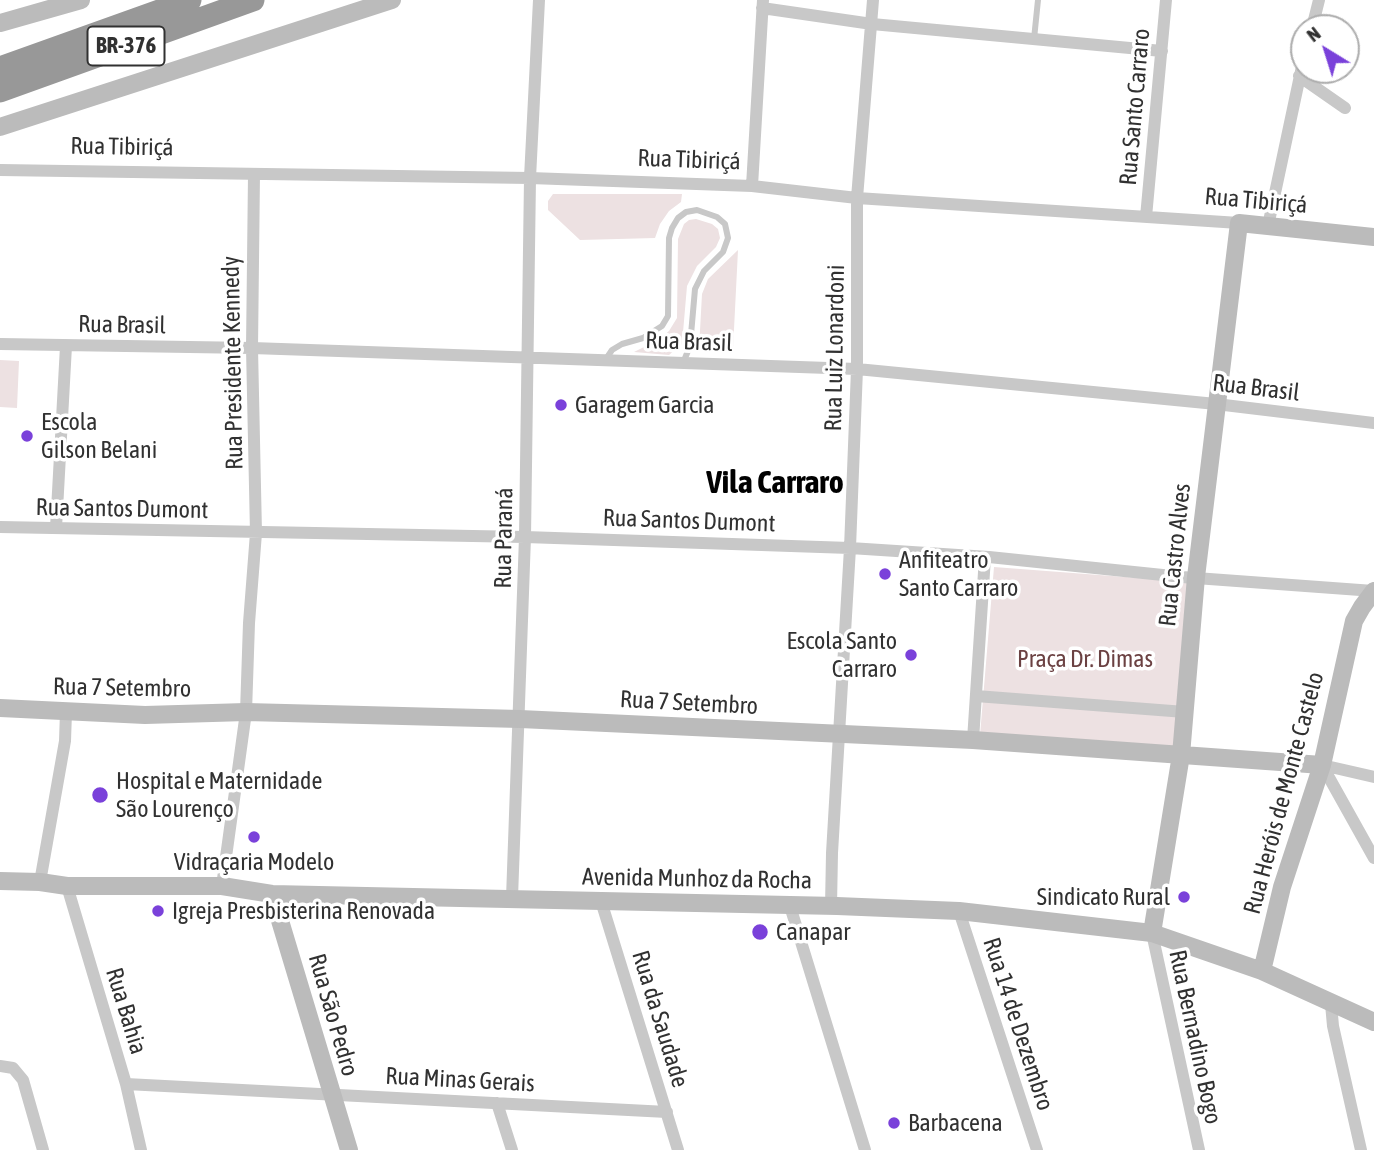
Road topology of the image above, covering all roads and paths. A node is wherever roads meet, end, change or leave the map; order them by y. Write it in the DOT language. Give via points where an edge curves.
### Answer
graph roads {
  1 [pos="80,0"];
  2 [pos="190,0"];
  3 [pos="253,0"];
  4 [pos="392,0"];
  5 [pos="540,0"];
  6 [pos="873,0"];
  7 [pos="1038,0"];
  8 [pos="1166,0"];
  9 [pos="763,4"];
  10 [pos="0,23"];
  11 [pos="872,24"];
  12 [pos="1034,39"];
  13 [pos="1162,51"];
  14 [pos="0,68"];
  15 [pos="1297,84"];
  16 [pos="1310,84"];
  17 [pos="0,91"];
  18 [pos="1345,108"];
  19 [pos="0,127"];
  20 [pos="0,170"];
  21 [pos="254,174"];
  22 [pos="530,178"];
  23 [pos="752,186"];
  24 [pos="857,198"];
  25 [pos="1146,217"];
  26 [pos="1239,223"];
  27 [pos="1268,226"];
  28 [pos="1374,237"];
  29 [pos="0,344"];
  30 [pos="66,346"];
  31 [pos="252,348"];
  32 [pos="529,358"];
  33 [pos="605,360"];
  34 [pos="682,365"];
  35 [pos="857,369"];
  36 [pos="1216,404"];
  37 [pos="1374,423"];
  38 [pos="0,527"];
  39 [pos="56,528"];
  40 [pos="256,533"];
  41 [pos="525,537"];
  42 [pos="850,548"];
  43 [pos="985,557"];
  44 [pos="1196,577"];
  45 [pos="1374,591"];
  46 [pos="976,696"];
  47 [pos="0,708"];
  48 [pos="66,712"];
  49 [pos="246,712"];
  50 [pos="1185,712"];
  51 [pos="520,719"];
  52 [pos="838,734"];
  53 [pos="973,740"];
  54 [pos="1181,755"];
  55 [pos="1322,765"];
  56 [pos="1374,777"];
  57 [pos="1374,858"];
  58 [pos="0,881"];
  59 [pos="40,882"];
  60 [pos="67,886"];
  61 [pos="222,886"];
  62 [pos="272,894"];
  63 [pos="512,898"];
  64 [pos="601,901"];
  65 [pos="790,906"];
  66 [pos="831,906"];
  67 [pos="958,911"];
  68 [pos="1152,933"];
  69 [pos="1262,971"];
  70 [pos="1331,1004"];
  71 [pos="1374,1022"];
  72 [pos="0,1066"];
  73 [pos="126,1084"];
  74 [pos="331,1094"];
  75 [pos="497,1103"];
  76 [pos="667,1112"];
  77 [pos="43,1150"];
  78 [pos="141,1150"];
  79 [pos="349,1150"];
  80 [pos="512,1150"];
  81 [pos="678,1150"];
  82 [pos="865,1150"];
  83 [pos="1037,1150"];
  84 [pos="1199,1150"];
  85 [pos="1361,1150"];
  1 -- 10 [label="main road"];
  2 -- 14 [label="highway, BR-376"];
  3 -- 17 [label="highway, BR-376"];
  4 -- 19 [label="main road"];
  5 -- 22 [label="street, Rua Paraná"];
  6 -- 11 [label="street, Rua Luiz Lonardoni"];
  7 -- 12 [label="lane"];
  8 -- 13 [label="street, Rua Santo Carraro"];
  9 -- 11 [label="street"];
  9 -- 23 [label="street"];
  11 -- 12 [label="street"];
  11 -- 24 [label="street, Rua Luiz Lonardoni"];
  12 -- 13 [label="street"];
  13 -- 25 [label="street, Rua Santo Carraro"];
  15 -- 27 [label="street"];
  16 -- 18 [label="street"];
  20 -- 21 [label="street, Rua Tibiriçá"];
  21 -- 22 [label="street, Rua Tibiriçá"];
  21 -- 31 [label="street, Rua Presidente Kennedy"];
  22 -- 23 [label="street, Rua Tibiriçá"];
  22 -- 32 [label="street, Rua Paraná"];
  23 -- 24 [label="street, Rua Tibiriçá"];
  24 -- 25 [label="street, Rua Tibiriçá"];
  24 -- 35 [label="street, Rua Luiz Lonardoni"];
  25 -- 26 [label="street, Rua Tibiriçá"];
  26 -- 27 [label="main road, Rua Tibiriçá"];
  26 -- 36 [label="main road, Rua Castro Alves"];
  27 -- 28 [label="main road, Rua Tibiriçá"];
  29 -- 30 [label="street, Rua Brasil"];
  30 -- 31 [label="street, Rua Brasil"];
  30 -- 39 [label="street"];
  31 -- 32 [label="street, Rua Brasil"];
  31 -- 40 [label="street, Rua Presidente Kennedy"];
  32 -- 33 [label="street, Rua Brasil"];
  32 -- 41 [label="street, Rua Paraná"];
  33 -- 34 [label="street, Rua Brasil"];
  33 -- 34 [label="lane" via="612,349 662,326 668,316 672,228 686,212 707,212 725,223 729,238 695,289 690,346"];
  34 -- 35 [label="street, Rua Brasil"];
  35 -- 36 [label="street, Rua Brasil"];
  35 -- 42 [label="street, Rua Luiz Lonardoni"];
  36 -- 37 [label="street, Rua Brasil"];
  36 -- 44 [label="main road, Rua Castro Alves"];
  38 -- 39 [label="street, Rua Santos Dumont"];
  39 -- 40 [label="street, Rua Santos Dumont"];
  40 -- 41 [label="street, Rua Santos Dumont"];
  40 -- 49 [label="street, Rua Presidente Kennedy"];
  41 -- 42 [label="street, Rua Santos Dumont"];
  41 -- 51 [label="street, Rua Paraná"];
  42 -- 43 [label="street, Rua Santos Dumont"];
  42 -- 52 [label="street, Rua Luiz Lonardoni"];
  43 -- 44 [label="street, Rua Santos Dumont"];
  43 -- 46 [label="street"];
  44 -- 45 [label="street, Rua Santos Dumont"];
  44 -- 50 [label="main road, Rua Castro Alves"];
  45 -- 55 [label="main road, Rua Heróis de Monte Castelo" via="1354,621"];
  46 -- 50 [label="street"];
  46 -- 53 [label="street"];
  47 -- 48 [label="main road, Rua 7 Setembro"];
  48 -- 49 [label="main road, Rua 7 Setembro"];
  48 -- 59 [label="street"];
  49 -- 51 [label="main road, Rua 7 Setembro"];
  49 -- 61 [label="street, Rua Presidente Kennedy"];
  50 -- 54 [label="main road, Rua Castro Alves"];
  51 -- 52 [label="main road, Rua 7 Setembro"];
  51 -- 63 [label="street, Rua Paraná"];
  52 -- 53 [label="main road, Rua 7 Setembro"];
  52 -- 66 [label="street, Rua Luiz Lonardoni"];
  53 -- 54 [label="main road, Rua 7 Setembro"];
  54 -- 55 [label="main road, Rua 7 Setembro"];
  54 -- 68 [label="main road, Rua Castro Alves"];
  55 -- 56 [label="street, Rua 7 Setembro"];
  55 -- 57 [label="street"];
  55 -- 69 [label="main road, Rua Heróis de Monte Castelo" via="1282,887"];
  58 -- 59 [label="main road, Avenida Munhoz da Rocha"];
  59 -- 60 [label="main road, Avenida Munhoz da Rocha"];
  60 -- 61 [label="main road, Avenida Munhoz da Rocha"];
  60 -- 73 [label="street, Rua Bahia"];
  61 -- 62 [label="main road, Avenida Munhoz da Rocha"];
  62 -- 63 [label="main road, Avenida Munhoz da Rocha"];
  62 -- 74 [label="main road, Rua São Pedro"];
  63 -- 64 [label="main road, Avenida Munhoz da Rocha"];
  64 -- 65 [label="main road, Avenida Munhoz da Rocha"];
  64 -- 76 [label="street, Rua da Saudade"];
  65 -- 66 [label="main road, Avenida Munhoz da Rocha"];
  65 -- 82 [label="street"];
  66 -- 67 [label="main road, Avenida Munhoz da Rocha"];
  67 -- 68 [label="main road, Avenida Munhoz da Rocha"];
  67 -- 83 [label="street, Rua 14 de Dezembro"];
  68 -- 69 [label="main road, Avenida Munhoz da Rocha"];
  68 -- 84 [label="street, Rua Bernadino Bogo"];
  69 -- 70 [label="main road, Avenida Munhoz da Rocha"];
  70 -- 71 [label="main road, Avenida Munhoz da Rocha"];
  70 -- 85 [label="street"];
  72 -- 77 [label="street" via="13,1068 23,1080"];
  73 -- 74 [label="street, Rua Minas Gerais"];
  73 -- 78 [label="street, Rua Bahia"];
  74 -- 75 [label="street, Rua Minas Gerais"];
  74 -- 79 [label="main road, Rua São Pedro"];
  75 -- 76 [label="street, Rua Minas Gerais"];
  75 -- 80 [label="street"];
  76 -- 81 [label="street, Rua da Saudade"];
}
